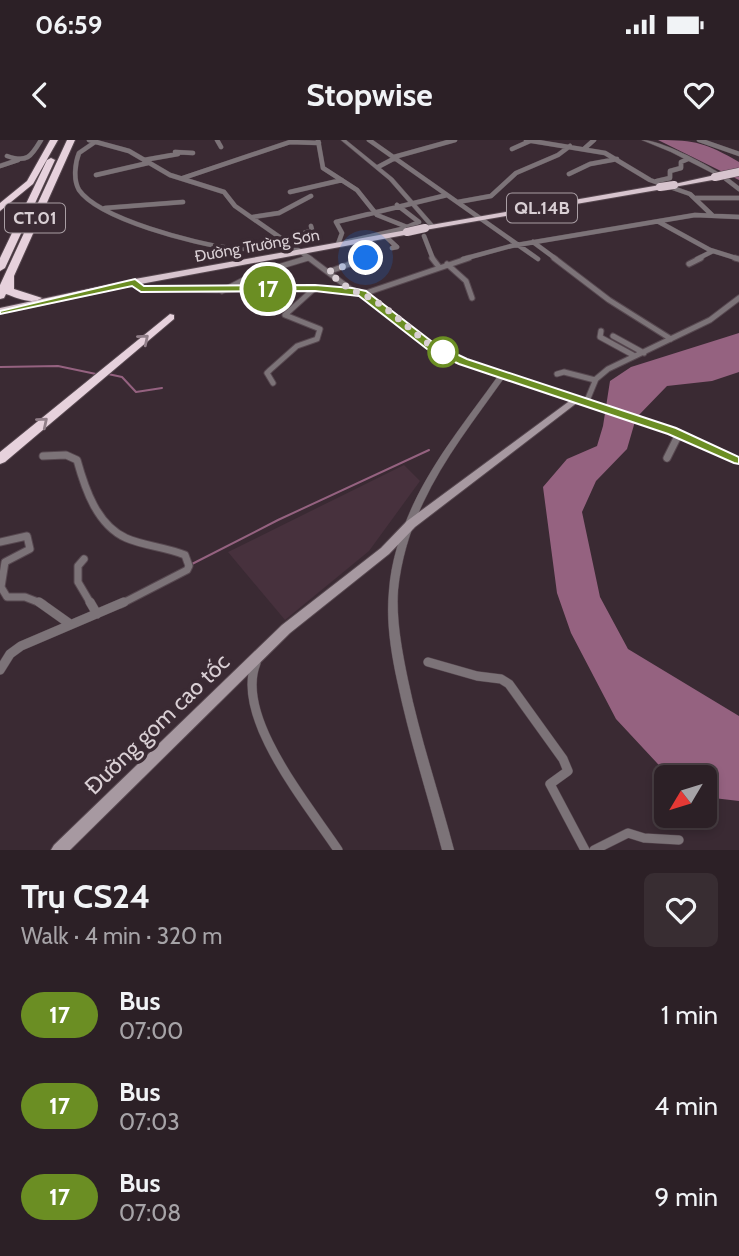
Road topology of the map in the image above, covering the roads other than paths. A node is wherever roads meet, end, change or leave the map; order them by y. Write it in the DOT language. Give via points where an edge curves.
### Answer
graph roads {
  1 [pos="41,140"];
  2 [pos="54,140"];
  3 [pos="61,140"];
  4 [pos="71,140"];
  5 [pos="89,140"];
  6 [pos="118,140"];
  7 [pos="125,140"];
  8 [pos="217,140"];
  9 [pos="343,140"];
  10 [pos="369,140"];
  11 [pos="454,140"];
  12 [pos="528,140"];
  13 [pos="594,140"];
  14 [pos="644,140"];
  15 [pos="699,140"];
  16 [pos="310,141"];
  17 [pos="96,142"];
  18 [pos="319,142"];
  19 [pos="557,142"];
  20 [pos="570,146"];
  21 [pos="221,147"];
  22 [pos="585,148"];
  23 [pos="120,149"];
  24 [pos="512,149"];
  25 [pos="171,151"];
  26 [pos="193,153"];
  27 [pos="178,154"];
  28 [pos="739,155"];
  29 [pos="7,156"];
  30 [pos="394,158"];
  31 [pos="617,159"];
  32 [pos="688,159"];
  33 [pos="19,160"];
  34 [pos="146,161"];
  35 [pos="0,166"];
  36 [pos="378,167"];
  37 [pos="739,172"];
  38 [pos="569,174"];
  39 [pos="96,175"];
  40 [pos="717,176"];
  41 [pos="183,178"];
  42 [pos="726,179"];
  43 [pos="342,180"];
  44 [pos="657,184"];
  45 [pos="739,189"];
  46 [pos="290,192"];
  47 [pos="447,195"];
  48 [pos="311,196"];
  49 [pos="695,198"];
  50 [pos="739,198"];
  51 [pos="183,202"];
  52 [pos="410,202"];
  53 [pos="457,202"];
  54 [pos="397,205"];
  55 [pos="0,208"];
  56 [pos="106,208"];
  57 [pos="372,211"];
  58 [pos="712,215"];
  59 [pos="252,217"];
  60 [pos="739,217"];
  61 [pos="485,219"];
  62 [pos="659,222"];
  63 [pos="311,226"];
  64 [pos="407,230"];
  65 [pos="427,230"];
  66 [pos="385,236"];
  67 [pos="285,240"];
  68 [pos="533,242"];
  69 [pos="290,244"];
  70 [pos="519,245"];
  71 [pos="334,246"];
  72 [pos="392,248"];
  73 [pos="713,251"];
  74 [pos="430,252"];
  75 [pos="420,254"];
  76 [pos="304,256"];
  77 [pos="366,258"];
  78 [pos="538,259"];
  79 [pos="739,259"];
  80 [pos="447,264"];
  81 [pos="689,264"];
  82 [pos="438,267"];
  83 [pos="6,269"];
  84 [pos="328,272"];
  85 [pos="443,274"];
  86 [pos="135,282"];
  87 [pos="315,288"];
  88 [pos="222,291"];
  89 [pos="352,291"];
  90 [pos="363,294"];
  91 [pos="71,295"];
  92 [pos="0,296"];
  93 [pos="472,298"];
  94 [pos="739,298"];
  95 [pos="37,300"];
  96 [pos="0,304"];
  97 [pos="0,310"];
  98 [pos="0,316"];
  99 [pos="169,318"];
  100 [pos="601,331"];
  101 [pos="613,337"];
  102 [pos="671,339"];
  103 [pos="644,353"];
  104 [pos="633,355"];
  105 [pos="557,374"];
  106 [pos="502,375"];
  107 [pos="595,380"];
  108 [pos="273,383"];
  109 [pos="584,403"];
  110 [pos="679,434"];
  111 [pos="43,456"];
  112 [pos="667,458"];
  113 [pos="0,459"];
  114 [pos="739,460"];
  115 [pos="411,524"];
  116 [pos="0,542"];
  117 [pos="84,559"];
  118 [pos="97,614"];
  119 [pos="70,624"];
  120 [pos="286,629"];
  121 [pos="259,656"];
  122 [pos="428,662"];
  123 [pos="0,670"];
  124 [pos="680,840"];
  125 [pos="59,850"];
  126 [pos="338,850"];
  127 [pos="448,850"];
  128 [pos="585,850"];
  129 [pos="594,850"];
  1 -- 33 [label="street" via="34,154"];
  2 -- 55 [label="highway" via="30,182"];
  3 -- 83 [label="highway, CT.01"];
  4 -- 83 [label="highway, CT.01"];
  5 -- 17 [label="street"];
  6 -- 23 [label="street"];
  7 -- 23 [label="street"];
  8 -- 21 [label="street"];
  9 -- 36 [label="street"];
  10 -- 30 [label="street"];
  11 -- 30 [label="street"];
  12 -- 19 [label="street"];
  12 -- 24 [label="street"];
  13 -- 22 [label="street"];
  14 -- 32 [label="street"];
  15 -- 28 [label="street"];
  16 -- 18 [label="street"];
  16 -- 41 [label="street" via="282,144"];
  17 -- 23 [label="street"];
  17 -- 56 [label="street" via="77,154 75,175 81,192"];
  18 -- 43 [label="street" via="323,168"];
  19 -- 20 [label="street"];
  20 -- 22 [label="street"];
  20 -- 53 [label="street" via="516,173 493,195"];
  22 -- 31 [label="street"];
  23 -- 34 [label="street"];
  25 -- 27 [label="street"];
  26 -- 27 [label="street"];
  27 -- 34 [label="street"];
  29 -- 33 [label="street"];
  30 -- 36 [label="street"];
  30 -- 47 [label="street"];
  31 -- 38 [label="street"];
  31 -- 44 [label="street"];
  32 -- 40 [label="street"];
  32 -- 44 [label="street"];
  33 -- 35 [label="street"];
  34 -- 39 [label="street"];
  34 -- 41 [label="street"];
  36 -- 52 [label="street"];
  37 -- 40 [label="highway, Đường Trường Sơn / QL.14B, bridge"];
  40 -- 44 [label="highway, Đường Trường Sơn / QL.14B, bridge"];
  41 -- 59 [label="street" via="224,192"];
  42 -- 45 [label="street"];
  43 -- 46 [label="street"];
  43 -- 57 [label="street" via="357,190"];
  44 -- 49 [label="street"];
  44 -- 61 [label="highway, Đường Trường Sơn / QL.14B"];
  47 -- 52 [label="street"];
  47 -- 53 [label="street"];
  48 -- 59 [label="street" via="279,213"];
  49 -- 50 [label="street"];
  49 -- 58 [label="street"];
  51 -- 56 [label="street"];
  52 -- 54 [label="street"];
  52 -- 65 [label="street"];
  53 -- 61 [label="street"];
  54 -- 57 [label="street"];
  54 -- 64 [label="street" via="419,222"];
  56 -- 69 [label="street" via="204,244 245,248"];
  57 -- 64 [label="street"];
  57 -- 71 [label="street" via="337,222 342,233"];
  58 -- 60 [label="street"];
  58 -- 62 [label="street"];
  59 -- 67 [label="street"];
  61 -- 65 [label="highway, Đường Trường Sơn / QL.14B"];
  61 -- 70 [label="street"];
  62 -- 68 [label="street"];
  62 -- 73 [label="street"];
  63 -- 67 [label="street" via="309,233"];
  64 -- 65 [label="highway, Đường Trường Sơn / QL.14B, bridge"];
  64 -- 66 [label="highway, Đường Trường Sơn / QL.14B"];
  64 -- 71 [label="street"];
  65 -- 74 [label="street"];
  66 -- 71 [label="highway, Đường Trường Sơn / QL.14B"];
  66 -- 72 [label="street" via="397,247"];
  67 -- 69 [label="street"];
  68 -- 70 [label="street"];
  68 -- 102 [label="street" via="609,300"];
  69 -- 76 [label="street"];
  70 -- 78 [label="street"];
  70 -- 80 [label="street"];
  71 -- 76 [label="highway, Đường Trường Sơn / QL.14B"];
  73 -- 79 [label="street"];
  73 -- 81 [label="street"];
  74 -- 75 [label="street"];
  74 -- 82 [label="street"];
  76 -- 84 [label="street"];
  76 -- 86 [label="highway, Đường Trường Sơn / QL.14B"];
  76 -- 88 [label="street"];
  77 -- 84 [label="street"];
  80 -- 82 [label="street"];
  80 -- 93 [label="street" via="466,281"];
  82 -- 85 [label="street"];
  82 -- 90 [label="street"];
  83 -- 92 [label="highway, CT.01"];
  83 -- 95 [label="highway" via="9,291"];
  84 -- 89 [label="street"];
  86 -- 88 [label="street" via="141,289"];
  86 -- 91 [label="highway, Đường Trường Sơn / QL.14B"];
  87 -- 88 [label="street"];
  87 -- 89 [label="street"];
  87 -- 108 [label="street" via="285,315 320,329 317,340 298,346 273,367 267,373"];
  89 -- 90 [label="street"];
  90 -- 106 [label="street" via="431,346"];
  91 -- 95 [label="highway, Đường Trường Sơn / QL.14B"];
  94 -- 102 [label="street"];
  95 -- 96 [label="highway, Đường Trường Sơn / QL.14B"];
  95 -- 97 [label="highway, Đường Trường Sơn / QL.14B"];
  95 -- 98 [label="highway"];
  113 -- 99 [label="highway, one-way"];
  100 -- 104 [label="street" via="600,337"];
  101 -- 103 [label="street"];
  102 -- 103 [label="street"];
  103 -- 104 [label="street"];
  104 -- 107 [label="street"];
  105 -- 107 [label="street"];
  106 -- 109 [label="street"];
  106 -- 115 [label="street" via="440,464"];
  107 -- 109 [label="street"];
  109 -- 110 [label="street"];
  109 -- 115 [label="main road"];
  110 -- 112 [label="street"];
  110 -- 114 [label="street"];
  111 -- 118 [label="street" via="66,455 77,460 83,483 109,525 126,538 185,555 189,566"];
  115 -- 120 [label="main road" via="385,551"];
  115 -- 127 [label="street" via="393,600 399,661"];
  116 -- 119 [label="street" via="27,536 30,550 5,562 1,587 7,597 33,598"];
  117 -- 118 [label="street" via="78,566 78,582"];
  118 -- 119 [label="street"];
  119 -- 123 [label="street" via="15,649"];
  120 -- 121 [label="main road"];
  120 -- 125 [label="main road, Đường gom cao tốc"];
  121 -- 126 [label="street" via="250,676 252,705 271,745"];
  122 -- 128 [label="street" via="501,678 509,684 563,759 568,771 550,784"];
  124 -- 129 [label="street" via="628,833"];
}
